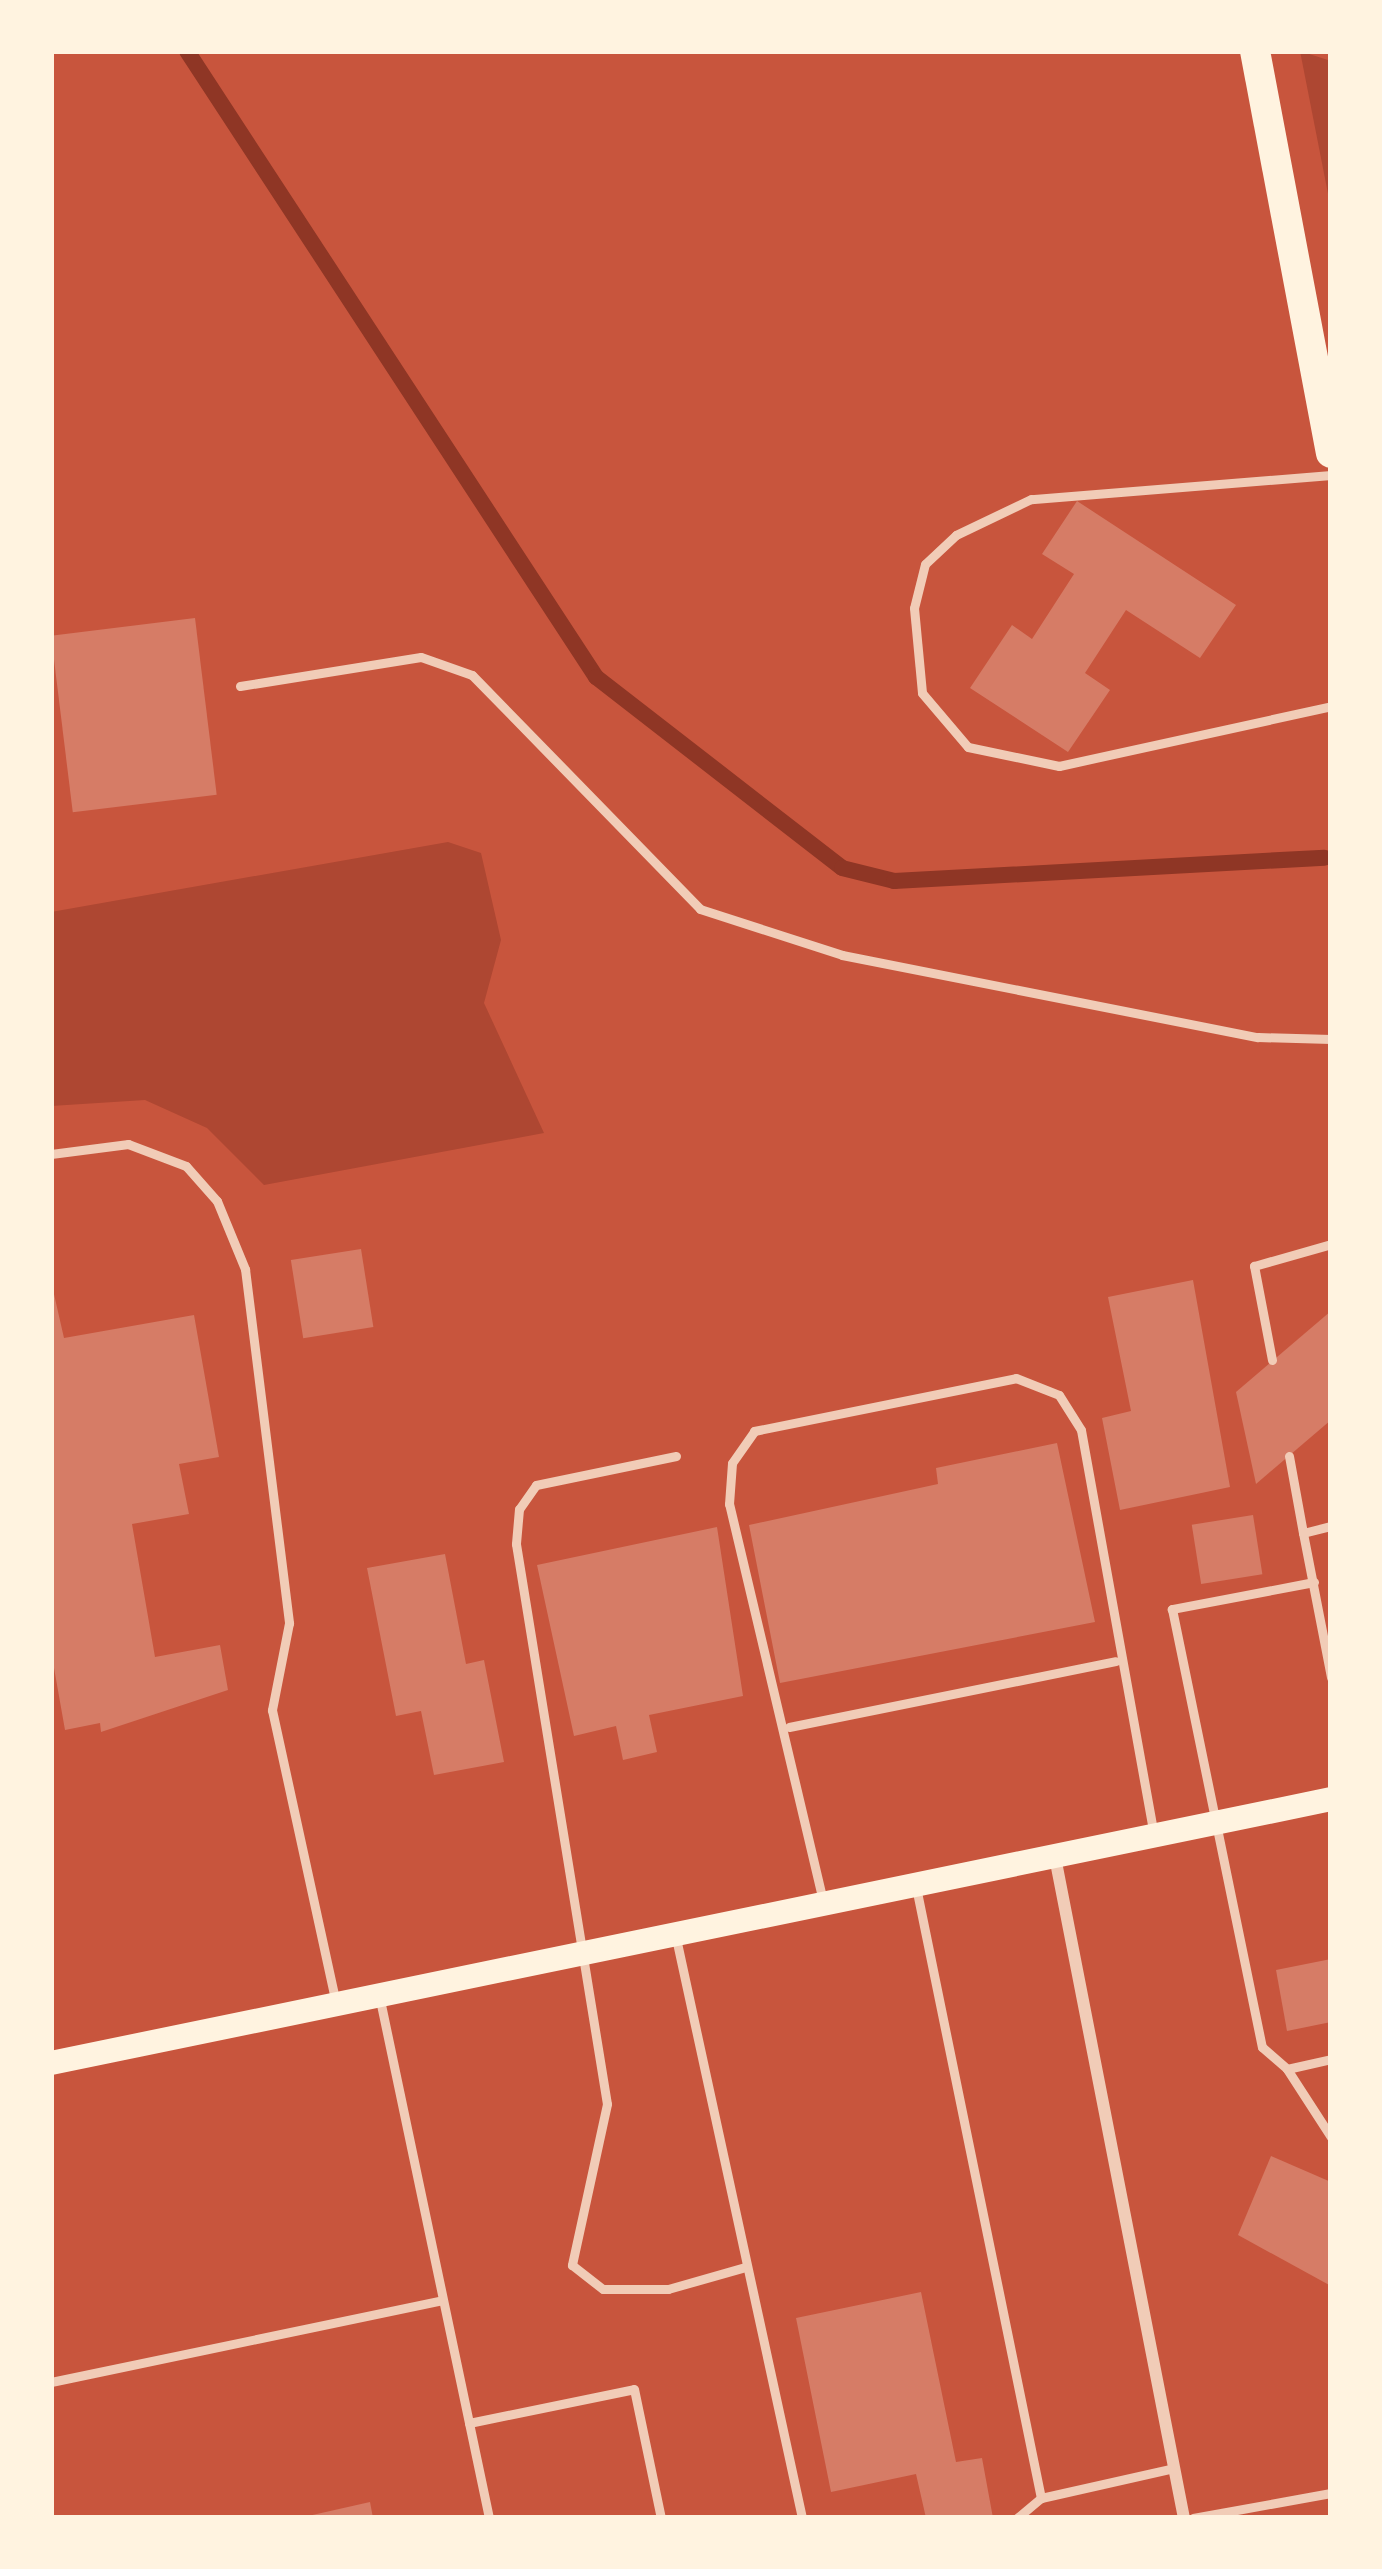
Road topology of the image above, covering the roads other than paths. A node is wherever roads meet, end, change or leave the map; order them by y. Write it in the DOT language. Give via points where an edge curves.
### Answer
graph roads {
  1 [pos="1255,51"];
  2 [pos="1330,434"];
  3 [pos="1331,475"];
  4 [pos="240,686"];
  5 [pos="1331,706"];
  6 [pos="1331,1039"];
  7 [pos="51,1154"];
  8 [pos="1331,1244"];
  9 [pos="1272,1360"];
  10 [pos="676,1456"];
  11 [pos="1289,1456"];
  12 [pos="1331,1526"];
  13 [pos="1304,1533"];
  14 [pos="1314,1582"];
  15 [pos="1115,1661"];
  16 [pos="1331,1677"];
  17 [pos="789,1727"];
  18 [pos="1331,1799"];
  19 [pos="1210,1825"];
  20 [pos="1154,1836"];
  21 [pos="1055,1857"];
  22 [pos="915,1882"];
  23 [pos="824,1901"];
  24 [pos="675,1933"];
  25 [pos="590,1951"];
  26 [pos="379,1995"];
  27 [pos="336,2005"];
  28 [pos="1331,2059"];
  29 [pos="51,2063"];
  30 [pos="1287,2069"];
  31 [pos="1331,2138"];
  32 [pos="745,2267"];
  33 [pos="443,2300"];
  34 [pos="51,2382"];
  35 [pos="469,2423"];
  36 [pos="1174,2468"];
  37 [pos="1331,2493"];
  38 [pos="1041,2498"];
  39 [pos="489,2518"];
  40 [pos="661,2518"];
  41 [pos="802,2518"];
  42 [pos="1016,2518"];
  43 [pos="1184,2518"];
  44 [pos="1193,2518"];
  1 -- 2 [label="main road"];
  3 -- 5 [label="lane" via="1030,499 940,549 914,608 922,694 968,747 1059,766"];
  4 -- 6 [label="lane" via="421,657 472,675 700,909 842,955 1258,1037"];
  7 -- 27 [label="lane" via="128,1144 186,1166 217,1201 245,1269 290,1623 272,1710"];
  8 -- 9 [label="lane" via="1254,1266"];
  10 -- 25 [label="lane" via="536,1484 519,1509 516,1544"];
  11 -- 13 [label="lane"];
  12 -- 13 [label="lane"];
  13 -- 14 [label="lane"];
  14 -- 16 [label="lane"];
  14 -- 19 [label="lane" via="1172,1609"];
  15 -- 17 [label="lane"];
  15 -- 17 [label="lane" via="1116,1605 1081,1430 1059,1395 1016,1378 907,1400 754,1431 732,1463 729,1504 766,1680"];
  15 -- 20 [label="lane"];
  17 -- 23 [label="lane"];
  18 -- 19 [label="main road"];
  19 -- 20 [label="main road"];
  19 -- 30 [label="lane" via="1262,2047"];
  20 -- 21 [label="main road"];
  21 -- 22 [label="main road"];
  21 -- 36 [label="street"];
  22 -- 23 [label="main road"];
  22 -- 38 [label="lane"];
  23 -- 24 [label="main road"];
  24 -- 25 [label="main road"];
  24 -- 32 [label="lane"];
  25 -- 26 [label="main road"];
  25 -- 32 [label="lane" via="608,2104 572,2265 603,2289 668,2289"];
  26 -- 27 [label="main road"];
  26 -- 33 [label="lane"];
  27 -- 29 [label="main road"];
  28 -- 30 [label="lane"];
  30 -- 31 [label="lane"];
  32 -- 41 [label="lane"];
  33 -- 34 [label="lane"];
  33 -- 35 [label="lane"];
  35 -- 39 [label="lane"];
  35 -- 40 [label="lane" via="634,2389"];
  36 -- 38 [label="lane"];
  36 -- 43 [label="street"];
  37 -- 44 [label="lane"];
  38 -- 42 [label="lane"];
}
